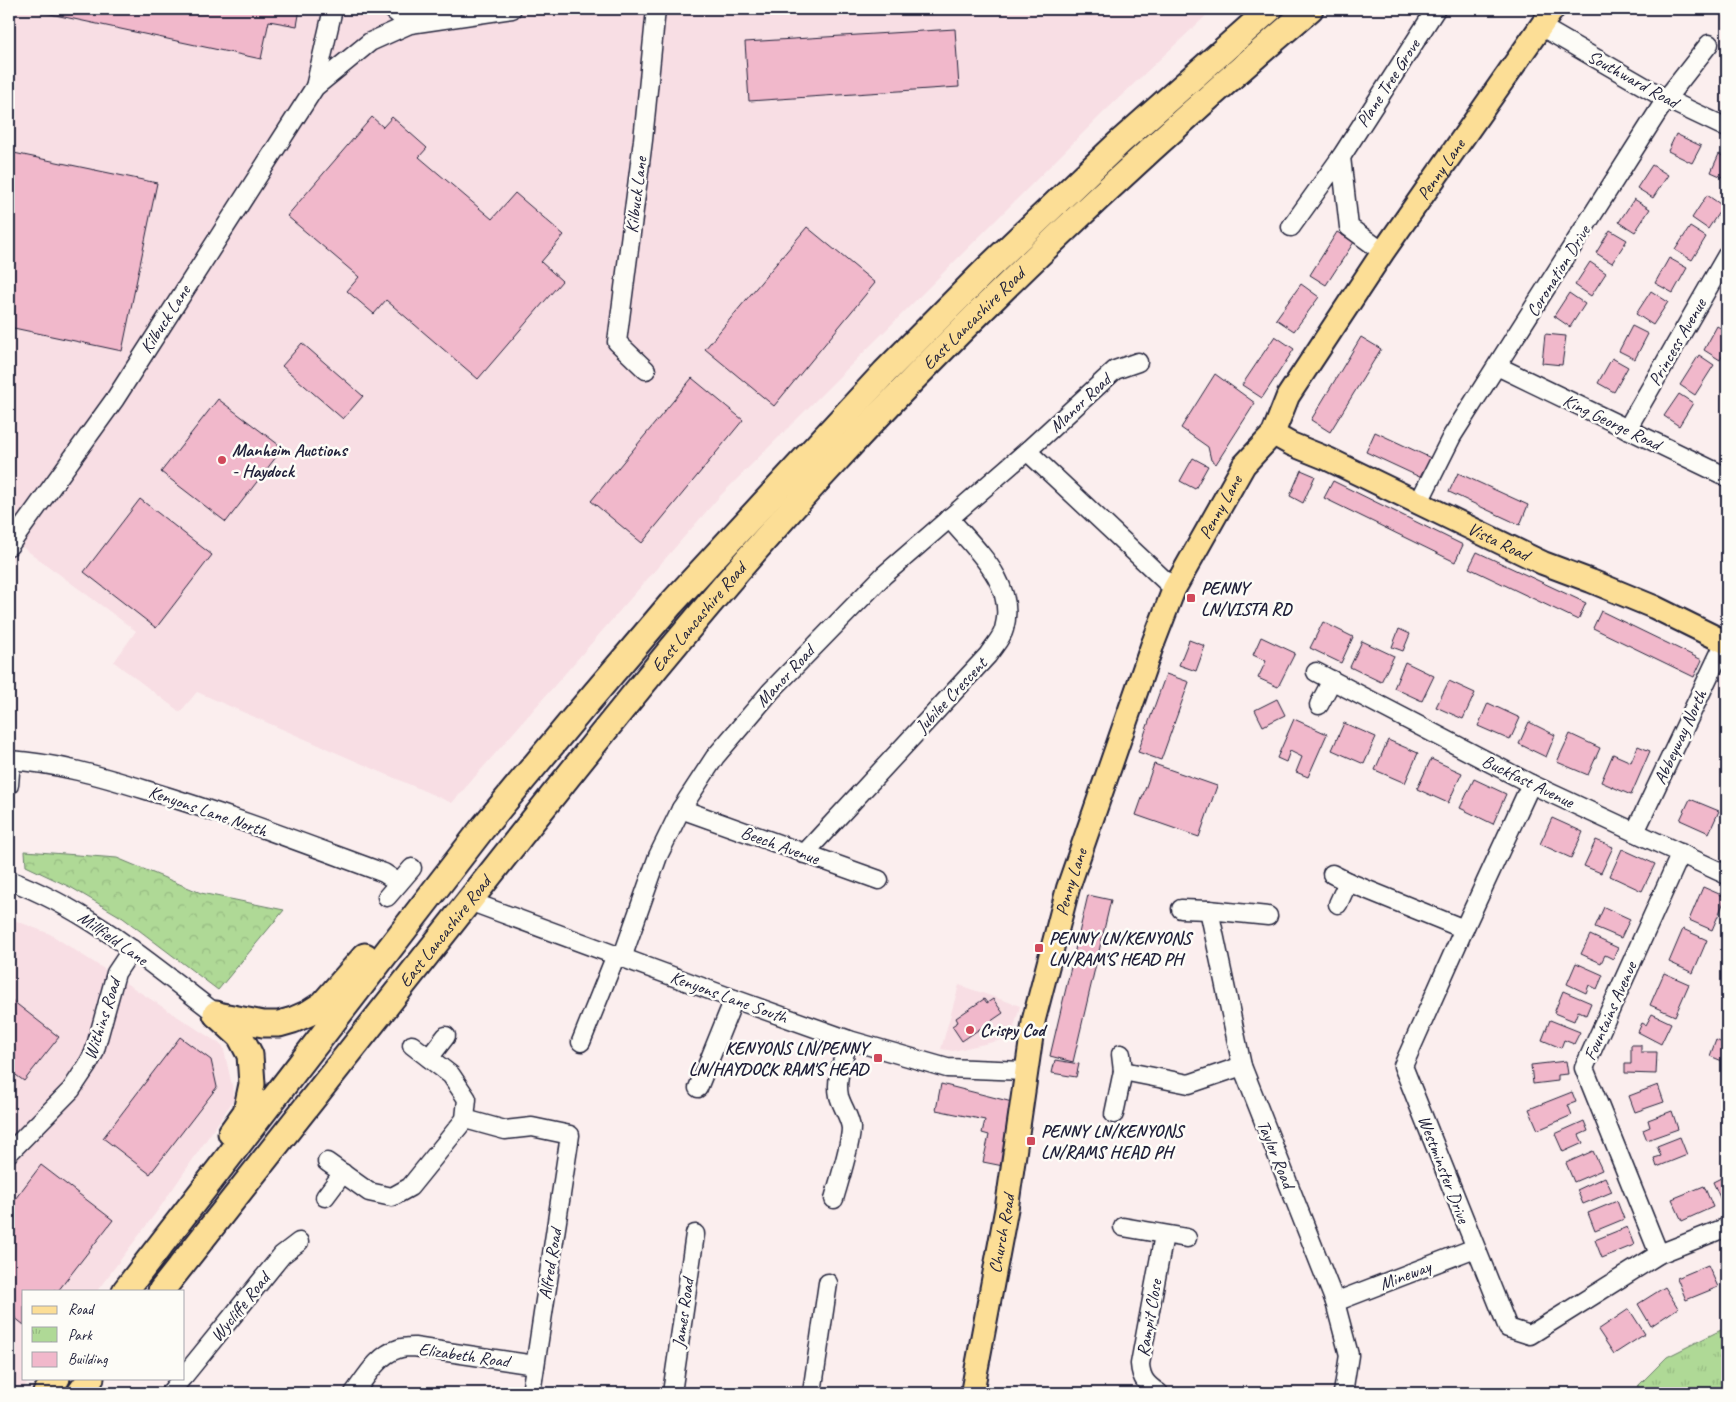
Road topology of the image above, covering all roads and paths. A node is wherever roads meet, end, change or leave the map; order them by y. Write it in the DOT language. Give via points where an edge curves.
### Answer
graph roads {
  1 [pos="333,9"];
  2 [pos="392,9"];
  3 [pos="512,9"];
  4 [pos="656,9"];
  5 [pos="1270,9"];
  6 [pos="1310,9"];
  7 [pos="1436,9"];
  8 [pos="1553,9"];
  9 [pos="410,24"];
  10 [pos="1540,26"];
  11 [pos="1708,44"];
  12 [pos="315,87"];
  13 [pos="1666,99"];
  14 [pos="1727,128"];
  15 [pos="1341,156"];
  16 [pos="1291,227"];
  17 [pos="1383,252"];
  18 [pos="1727,255"];
  19 [pos="1138,362"];
  20 [pos="1497,366"];
  21 [pos="646,370"];
  22 [pos="1626,429"];
  23 [pos="1273,434"];
  24 [pos="1027,452"];
  25 [pos="1727,477"];
  26 [pos="1418,504"];
  27 [pos="949,518"];
  28 [pos="9,546"];
  29 [pos="1174,589"];
  30 [pos="1726,643"];
  31 [pos="1316,672"];
  32 [pos="1332,680"];
  33 [pos="1319,705"];
  34 [pos="10,760"];
  35 [pos="1531,784"];
  36 [pos="9,785"];
  37 [pos="681,809"];
  38 [pos="482,829"];
  39 [pos="1636,832"];
  40 [pos="1682,853"];
  41 [pos="804,854"];
  42 [pos="412,868"];
  43 [pos="1332,874"];
  44 [pos="1727,875"];
  45 [pos="9,880"];
  46 [pos="879,880"];
  47 [pos="1348,882"];
  48 [pos="399,883"];
  49 [pos="387,897"];
  50 [pos="469,901"];
  51 [pos="1338,904"];
  52 [pos="1181,909"];
  53 [pos="1210,910"];
  54 [pos="1268,916"];
  55 [pos="1464,929"];
  56 [pos="132,949"];
  57 [pos="619,956"];
  58 [pos="734,999"];
  59 [pos="213,1012"];
  60 [pos="446,1036"];
  61 [pos="849,1040"];
  62 [pos="581,1042"];
  63 [pos="412,1045"];
  64 [pos="1121,1054"];
  65 [pos="429,1058"];
  66 [pos="1242,1066"];
  67 [pos="1025,1071"];
  68 [pos="1123,1072"];
  69 [pos="698,1088"];
  70 [pos="1114,1114"];
  71 [pos="465,1119"];
  72 [pos="9,1153"];
  73 [pos="328,1162"];
  74 [pos="343,1173"];
  75 [pos="325,1197"];
  76 [pos="835,1200"];
  77 [pos="1123,1227"];
  78 [pos="1727,1227"];
  79 [pos="695,1234"];
  80 [pos="1164,1234"];
  81 [pos="1187,1238"];
  82 [pos="299,1242"];
  83 [pos="1475,1248"];
  84 [pos="1660,1254"];
  85 [pos="828,1283"];
  86 [pos="128,1287"];
  87 [pos="162,1290"];
  88 [pos="1335,1302"];
  89 [pos="535,1365"];
  90 [pos="185,1375"];
  91 [pos="56,1380"];
  92 [pos="90,1380"];
  93 [pos="181,1380"];
  94 [pos="46,1393"];
  95 [pos="80,1393"];
  96 [pos="170,1393"];
  97 [pos="354,1393"];
  98 [pos="531,1393"];
  99 [pos="672,1393"];
  100 [pos="812,1393"];
  101 [pos="972,1393"];
  102 [pos="1159,1393"];
  103 [pos="1343,1393"];
  1 -- 12 [label="street, Kilbuck Lane"];
  2 -- 9 [label="street"];
  3 -- 9 [label="street, Kilbuck Lane"];
  4 -- 21 [label="street, Kilbuck Lane" via="617,342"];
  5 -- 38 [label="highway, East Lancashire Road" via="1119,143 884,372 671,604"];
  6 -- 50 [label="highway, East Lancashire Road" via="1124,174 923,368 815,484 694,624"];
  7 -- 15 [label="street, Plane Tree Grove"];
  8 -- 10 [label="main road, Penny Lane"];
  9 -- 12 [label="street, Kilbuck Lane" via="370,42"];
  10 -- 13 [label="street, Southward Road"];
  10 -- 17 [label="main road, Penny Lane"];
  11 -- 13 [label="street, Coronation Drive"];
  12 -- 28 [label="street, Kilbuck Lane" via="114,399"];
  13 -- 14 [label="street, Southward Road"];
  13 -- 20 [label="street, Coronation Drive"];
  15 -- 16 [label="street, Plane Tree Grove"];
  15 -- 17 [label="street" via="1349,227"];
  17 -- 23 [label="main road, Penny Lane" via="1288,396"];
  18 -- 22 [label="street, Princess Avenue"];
  19 -- 24 [label="street, Manor Road" via="1115,370"];
  20 -- 22 [label="street, King George Road"];
  20 -- 26 [label="street, Coronation Drive" via="1452,436"];
  22 -- 25 [label="street, King George Road"];
  23 -- 26 [label="main road, Vista Road"];
  23 -- 29 [label="main road, Penny Lane" via="1244,464"];
  24 -- 27 [label="street, Manor Road"];
  24 -- 29 [label="street"];
  26 -- 30 [label="main road, Vista Road" via="1542,563 1654,607"];
  27 -- 37 [label="street, Manor Road" via="871,587 771,690 715,757"];
  27 -- 41 [label="street, Jubilee Crescent" via="996,574 1006,601 1004,630 988,655"];
  29 -- 67 [label="main road, Penny Lane" via="1068,888 1034,1019"];
  30 -- 39 [label="street, Abbeyway North"];
  31 -- 32 [label="street, Buckfast Avenue"];
  32 -- 33 [label="street"];
  32 -- 35 [label="street, Buckfast Avenue"];
  34 -- 36 [label="street, Kenyons Lane North"];
  34 -- 48 [label="street, Kenyons Lane North" via="45,763 95,774 209,809 384,873"];
  35 -- 39 [label="street, Buckfast Avenue"];
  35 -- 55 [label="street, Westminster Drive"];
  37 -- 41 [label="street, Beech Avenue"];
  37 -- 57 [label="street, Manor Road" via="658,856"];
  38 -- 59 [label="highway" via="323,1004 301,1017 279,1024 263,1024"];
  38 -- 86 [label="highway, East Lancashire Road"];
  39 -- 40 [label="street, Buckfast Avenue"];
  40 -- 44 [label="street, Buckfast Avenue"];
  40 -- 84 [label="street, Fountains Avenue" via="1584,1068"];
  41 -- 46 [label="street, Beech Avenue"];
  42 -- 48 [label="street"];
  43 -- 47 [label="street"];
  45 -- 56 [label="street, Millfield Lane" via="65,904"];
  47 -- 51 [label="street"];
  47 -- 55 [label="street"];
  48 -- 49 [label="street"];
  50 -- 57 [label="street, Kenyons Lane South"];
  50 -- 87 [label="highway, East Lancashire Road"];
  52 -- 53 [label="street"];
  53 -- 54 [label="street"];
  53 -- 66 [label="street, Taylor Road"];
  55 -- 83 [label="street, Westminster Drive" via="1404,1066"];
  56 -- 59 [label="street, Millfield Lane"];
  56 -- 72 [label="street, Withins Road" via="116,973 88,1066 71,1090"];
  57 -- 58 [label="street, Kenyons Lane South"];
  57 -- 62 [label="street, Manor Road"];
  58 -- 61 [label="street, Kenyons Lane South"];
  58 -- 69 [label="street"];
  59 -- 86 [label="highway" via="240,1036 250,1055 252,1084 246,1112"];
  60 -- 65 [label="street"];
  61 -- 67 [label="street, Kenyons Lane South" via="947,1068"];
  61 -- 76 [label="street" via="838,1089 850,1121 850,1136"];
  63 -- 65 [label="street"];
  64 -- 68 [label="street"];
  65 -- 71 [label="street" via="451,1075 468,1099"];
  66 -- 68 [label="street" via="1189,1084"];
  66 -- 88 [label="street, Taylor Road"];
  67 -- 101 [label="main road, Church Road" via="1007,1206"];
  68 -- 70 [label="street"];
  71 -- 74 [label="street" via="410,1187 392,1197 369,1192"];
  71 -- 89 [label="street, Alfred Road" via="505,1130 532,1128 570,1135"];
  73 -- 74 [label="street"];
  74 -- 75 [label="street"];
  77 -- 80 [label="street"];
  78 -- 84 [label="street, Westminster Drive"];
  79 -- 99 [label="street, James Road"];
  80 -- 81 [label="street"];
  80 -- 102 [label="street, Rampit Close" via="1140,1364 1141,1375"];
  82 -- 90 [label="street, Wycliffe Road" via="282,1255"];
  83 -- 84 [label="street, Westminster Drive" via="1508,1328 1530,1335"];
  83 -- 88 [label="street, Mineway"];
  85 -- 100 [label="street"];
  88 -- 103 [label="street, Taylor Road" via="1349,1355"];
  89 -- 97 [label="street, Elizabeth Road" via="414,1347 398,1349 386,1354 376,1364"];
  89 -- 98 [label="street, Alfred Road"];
  91 -- 94 [label="highway"];
  92 -- 95 [label="highway"];
  93 -- 96 [label="street, Wycliffe Road"];
}
